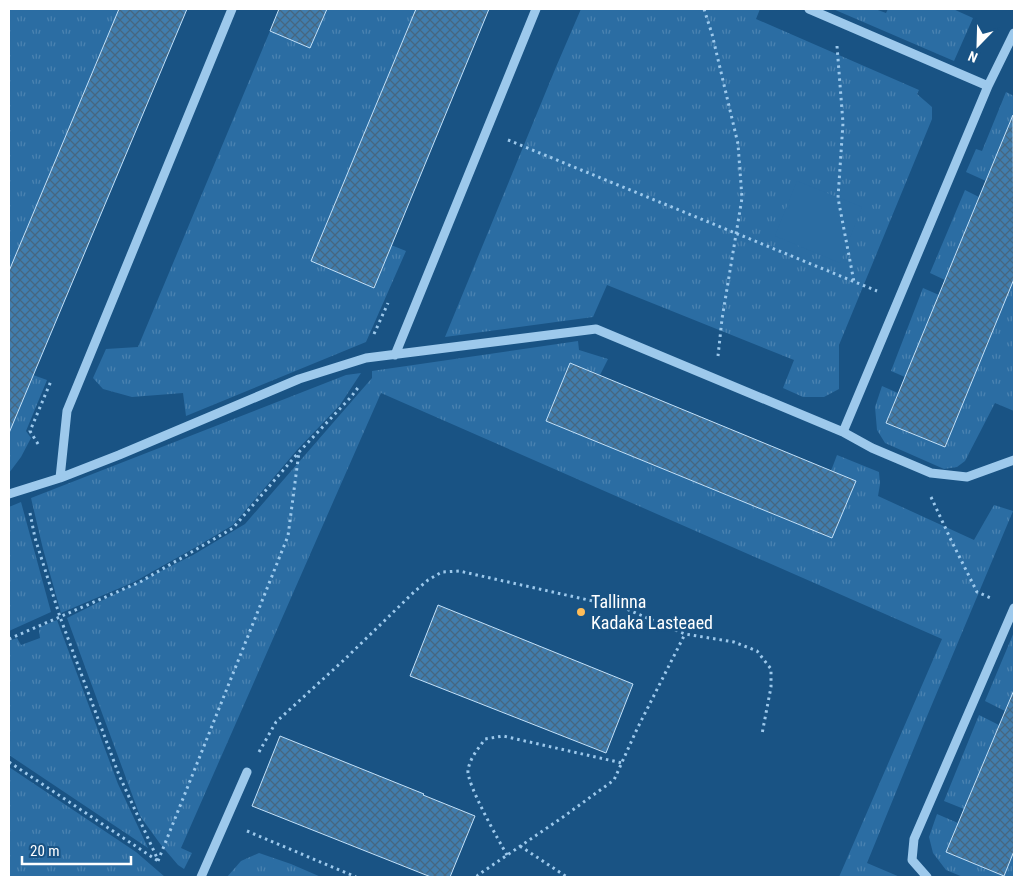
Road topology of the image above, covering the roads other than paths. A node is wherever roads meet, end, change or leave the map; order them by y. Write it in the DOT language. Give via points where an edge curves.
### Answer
graph roads {
  1 [pos="232,9"];
  2 [pos="536,9"];
  3 [pos="809,9"];
  4 [pos="1014,33"];
  5 [pos="988,86"];
  6 [pos="395,355"];
  7 [pos="843,432"];
  8 [pos="1014,460"];
  9 [pos="60,478"];
  10 [pos="9,494"];
  11 [pos="1014,608"];
  12 [pos="247,772"];
  13 [pos="201,877"];
  14 [pos="927,877"];
  1 -- 9 [label="street" via="67,411"];
  2 -- 6 [label="street"];
  3 -- 5 [label="street"];
  4 -- 5 [label="street"];
  5 -- 7 [label="street"];
  6 -- 7 [label="street" via="596,329"];
  6 -- 9 [label="street" via="366,358 299,379"];
  7 -- 8 [label="street" via="931,473 967,478"];
  9 -- 10 [label="street"];
  11 -- 14 [label="street" via="914,839 912,860"];
  12 -- 13 [label="street"];
}
